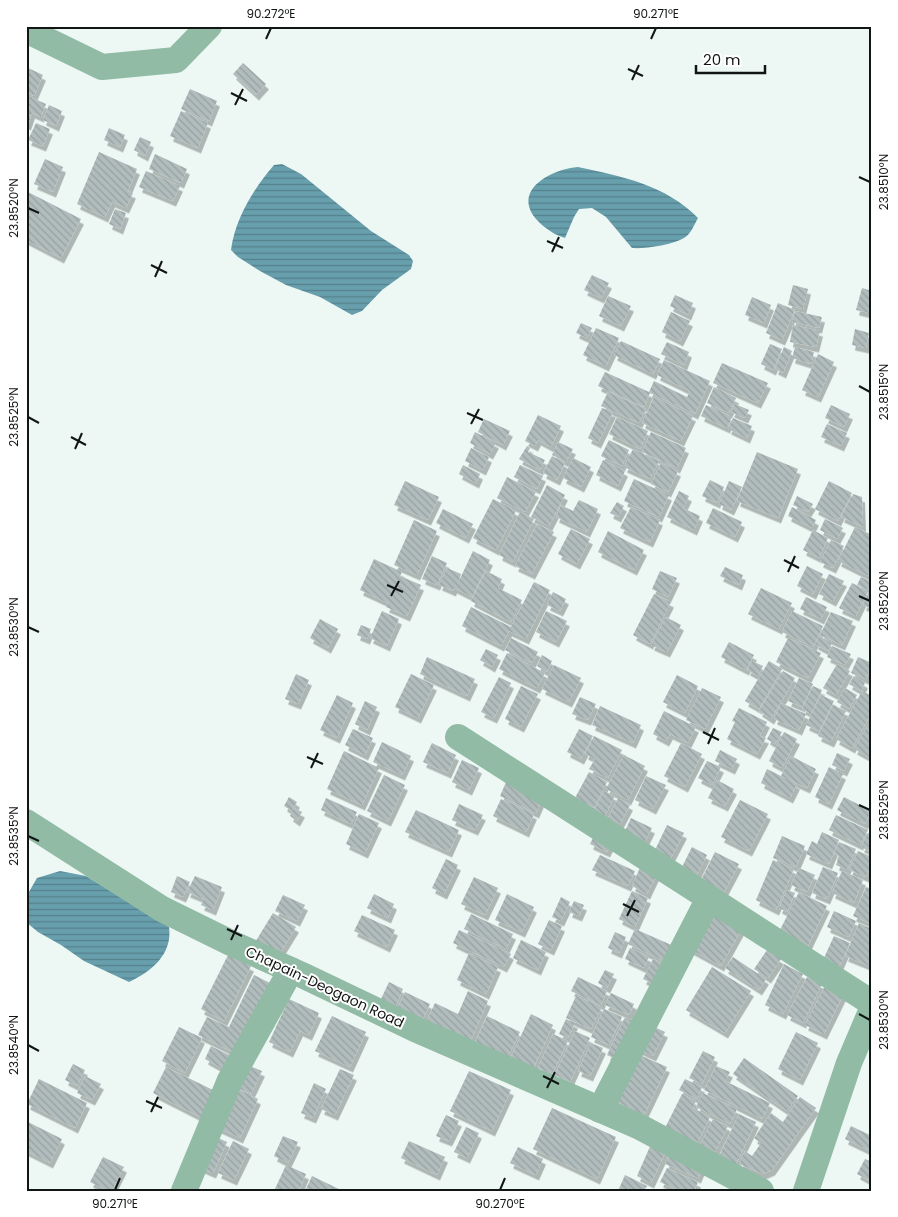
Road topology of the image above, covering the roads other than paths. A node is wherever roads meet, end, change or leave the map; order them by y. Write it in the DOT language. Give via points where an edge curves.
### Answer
graph roads {
  1 [pos="209,26"];
  2 [pos="26,30"];
  3 [pos="458,737"];
  4 [pos="26,822"];
  5 [pos="709,898"];
  6 [pos="291,970"];
  7 [pos="872,1003"];
  8 [pos="872,1008"];
  9 [pos="600,1110"];
  10 [pos="184,1191"];
  11 [pos="761,1191"];
  12 [pos="806,1191"];
  1 -- 2 [label="street" via="176,60 102,67"];
  3 -- 5 [label="street"];
  4 -- 6 [label="street, Chapain-Deogaon Road" via="162,909"];
  5 -- 7 [label="street"];
  5 -- 9 [label="street"];
  6 -- 9 [label="street, Chapain-Deogaon Road" via="415,1029"];
  6 -- 10 [label="street" via="230,1080"];
  8 -- 12 [label="street" via="849,1063"];
  9 -- 11 [label="street, Chapain-Deogaon Road" via="638,1126"];
}
